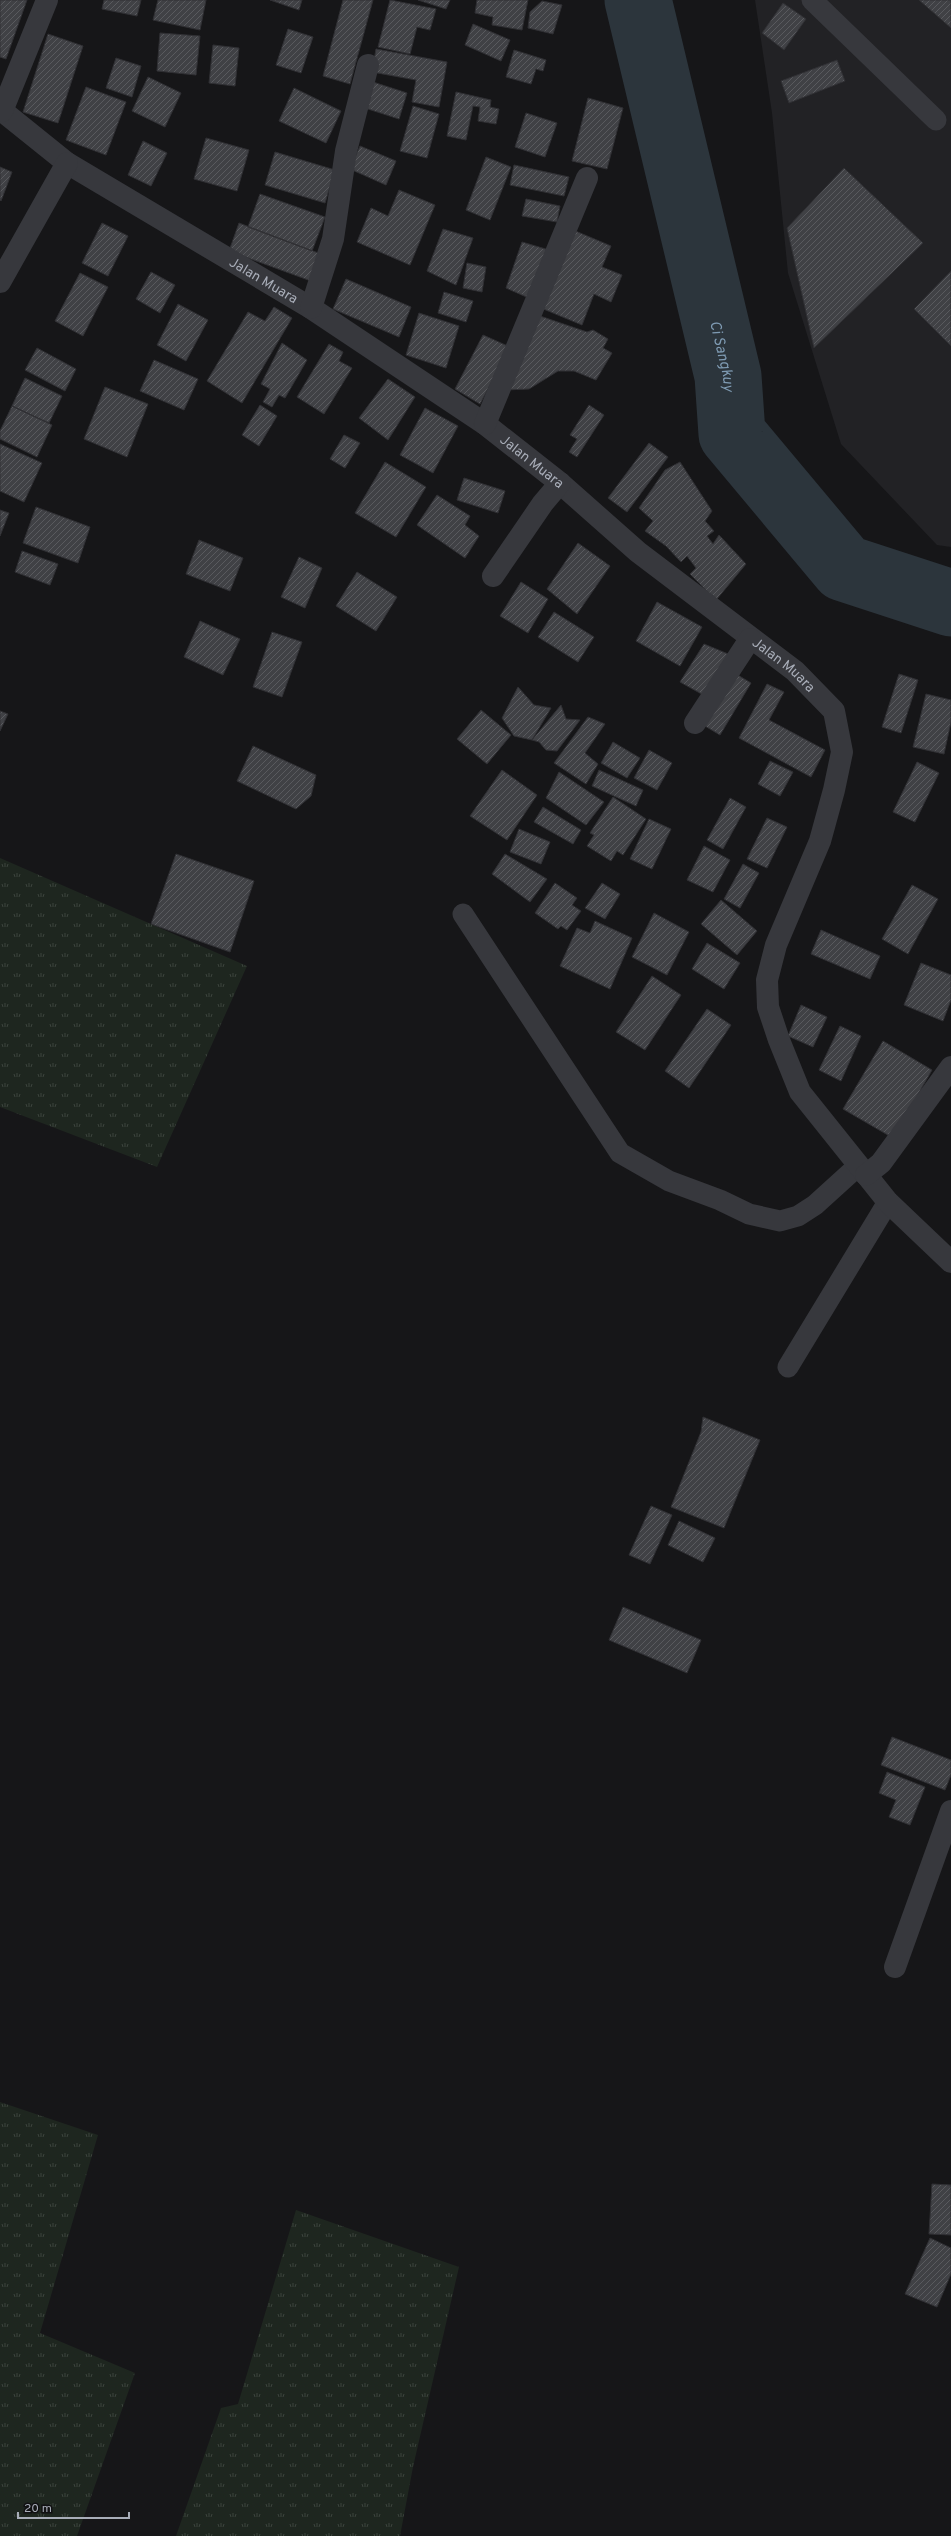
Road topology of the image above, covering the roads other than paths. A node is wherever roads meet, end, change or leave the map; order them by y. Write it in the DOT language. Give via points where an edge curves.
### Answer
graph roads {
  1 [pos="47,0"];
  2 [pos="812,0"];
  3 [pos="368,65"];
  4 [pos="1,110"];
  5 [pos="936,120"];
  6 [pos="67,163"];
  7 [pos="587,178"];
  8 [pos="0,282"];
  9 [pos="311,308"];
  10 [pos="485,424"];
  11 [pos="560,483"];
  12 [pos="494,576"];
  13 [pos="750,639"];
  14 [pos="695,723"];
  15 [pos="463,914"];
  16 [pos="951,1067"];
  17 [pos="862,1171"];
  18 [pos="888,1202"];
  19 [pos="951,1262"];
  20 [pos="788,1367"];
  21 [pos="951,1811"];
  22 [pos="895,1968"];
  1 -- 4 [label="street"];
  2 -- 5 [label="lane"];
  3 -- 9 [label="street" via="346,151 333,239"];
  4 -- 6 [label="street, Jalan Muara"];
  6 -- 8 [label="street"];
  6 -- 9 [label="street, Jalan Muara"];
  7 -- 10 [label="street"];
  9 -- 10 [label="street, Jalan Muara"];
  10 -- 11 [label="street, Jalan Muara"];
  11 -- 12 [label="street" via="543,503"];
  11 -- 13 [label="street, Jalan Muara" via="638,552"];
  13 -- 14 [label="street"];
  13 -- 17 [label="street, Jalan Muara" via="795,671 834,710 842,752 820,841 776,945 767,980 768,1007 800,1092"];
  15 -- 17 [label="lane" via="565,1073 620,1153 669,1181 749,1214 780,1221 798,1216"];
  16 -- 17 [label="street" via="881,1163"];
  17 -- 18 [label="street, Jalan Muara"];
  18 -- 19 [label="street, Jalan Muara"];
  18 -- 20 [label="lane"];
  21 -- 22 [label="street"];
}
